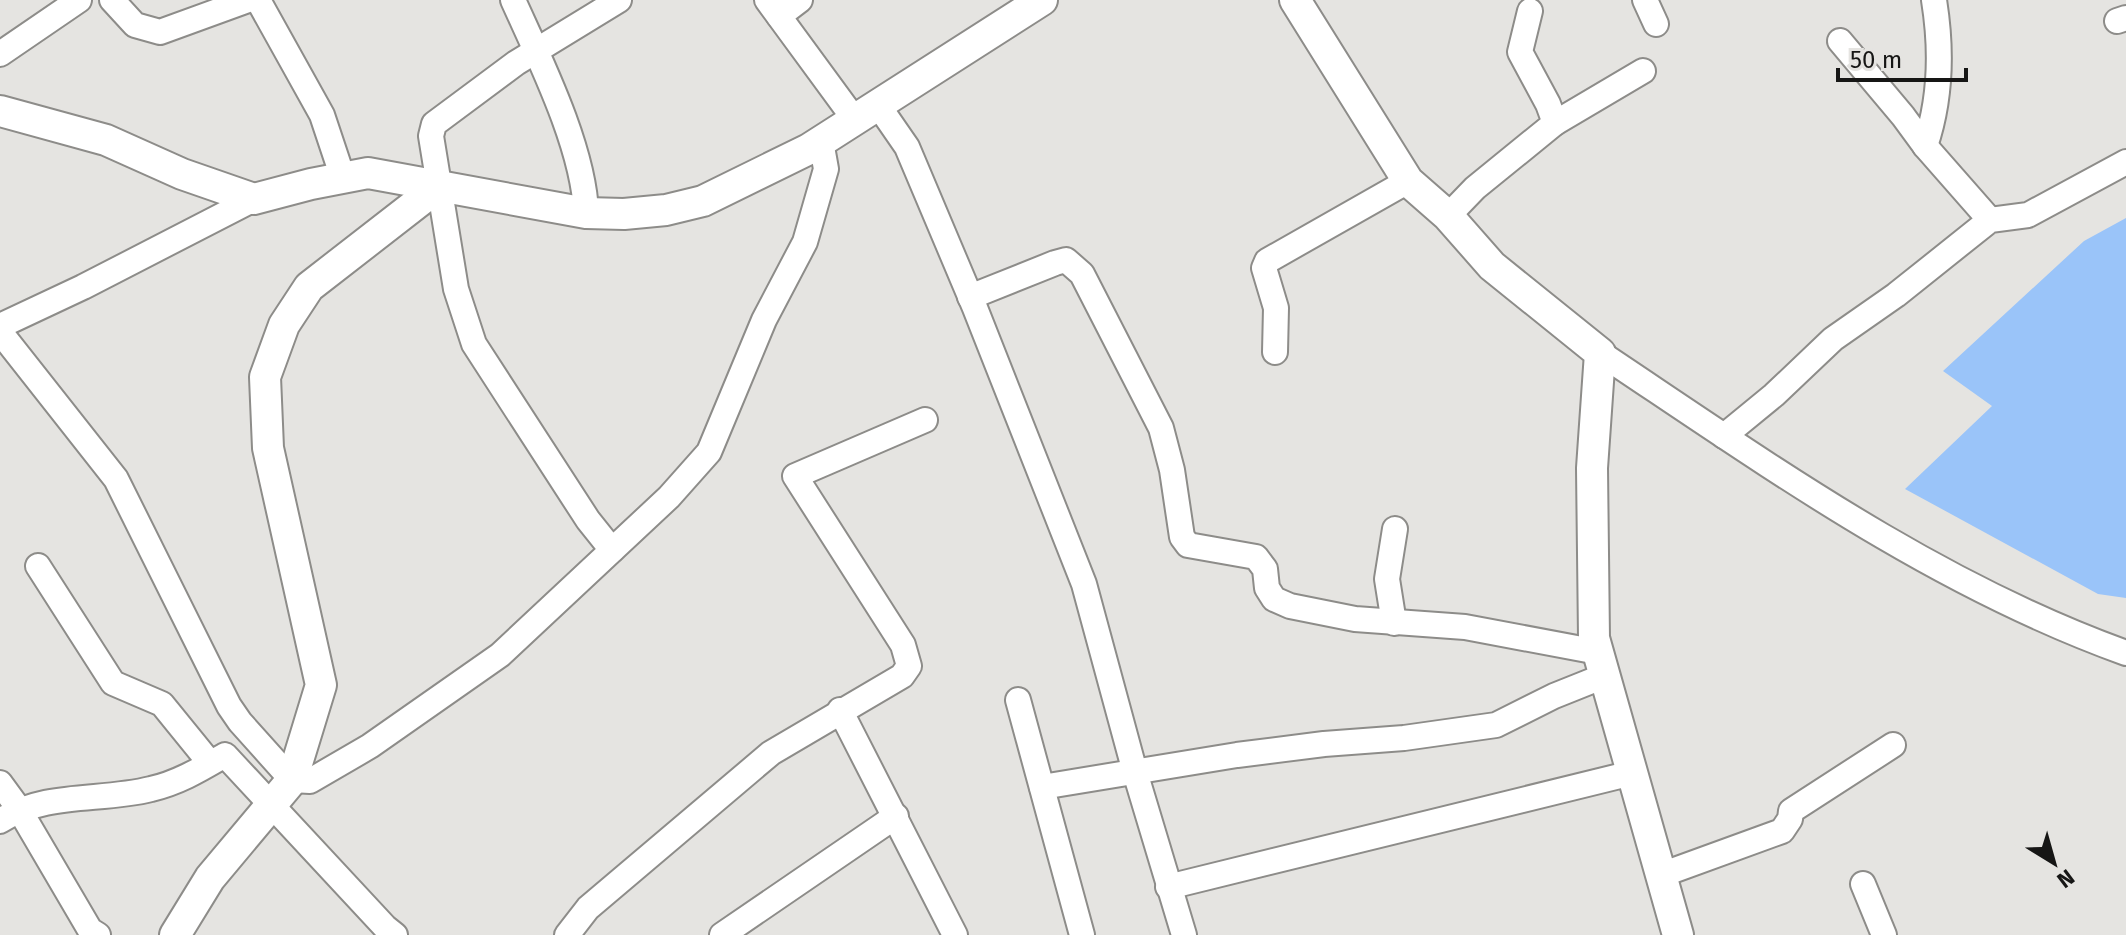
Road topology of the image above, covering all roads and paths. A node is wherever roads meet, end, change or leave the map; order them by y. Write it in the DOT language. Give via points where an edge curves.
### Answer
graph roads {
  1 [pos="79,0"];
  2 [pos="112,0"];
  3 [pos="513,0"];
  4 [pos="619,0"];
  5 [pos="800,0"];
  6 [pos="1042,0"];
  7 [pos="1295,0"];
  8 [pos="1645,0"];
  9 [pos="1934,0"];
  10 [pos="263,3"];
  11 [pos="773,8"];
  12 [pos="1530,11"];
  13 [pos="1656,24"];
  14 [pos="1840,41"];
  15 [pos="536,52"];
  16 [pos="0,54"];
  17 [pos="1643,71"];
  18 [pos="0,111"];
  19 [pos="866,112"];
  20 [pos="1555,123"];
  21 [pos="821,141"];
  22 [pos="1925,146"];
  23 [pos="2126,162"];
  24 [pos="343,178"];
  25 [pos="1408,181"];
  26 [pos="439,186"];
  27 [pos="254,199"];
  28 [pos="586,213"];
  29 [pos="1448,216"];
  30 [pos="1990,220"];
  31 [pos="970,297"];
  32 [pos="0,326"];
  33 [pos="0,332"];
  34 [pos="1275,352"];
  35 [pos="1600,353"];
  36 [pos="925,420"];
  37 [pos="1724,436"];
  38 [pos="1395,529"];
  39 [pos="612,550"];
  40 [pos="38,566"];
  41 [pos="1394,623"];
  42 [pos="2126,653"];
  43 [pos="1601,664"];
  44 [pos="1018,700"];
  45 [pos="840,710"];
  46 [pos="1893,745"];
  47 [pos="210,763"];
  48 [pos="1135,772"];
  49 [pos="1632,773"];
  50 [pos="292,780"];
  51 [pos="0,783"];
  52 [pos="1042,787"];
  53 [pos="271,806"];
  54 [pos="10,815"];
  55 [pos="896,816"];
  56 [pos="1661,875"];
  57 [pos="1863,884"];
  58 [pos="1168,887"];
  59 [pos="98,935"];
  60 [pos="175,935"];
  61 [pos="395,935"];
  62 [pos="567,935"];
  63 [pos="722,935"];
  64 [pos="955,935"];
  65 [pos="1082,935"];
  66 [pos="1184,935"];
  67 [pos="1678,935"];
  68 [pos="1884,935"];
  1 -- 16 [label="street"];
  2 -- 10 [label="street" via="135,25 160,32"];
  3 -- 15 [label="street"];
  4 -- 15 [label="street"];
  5 -- 11 [label="street"];
  6 -- 19 [label="main road"];
  7 -- 25 [label="main road"];
  8 -- 13 [label="street"];
  9 -- 22 [label="street" via="1938,97"];
  10 -- 24 [label="street" via="322,115"];
  11 -- 19 [label="street"];
  12 -- 20 [label="street" via="1520,52"];
  14 -- 22 [label="street"];
  15 -- 26 [label="street" via="434,124"];
  15 -- 28 [label="street" via="582,173"];
  17 -- 20 [label="street"];
  18 -- 27 [label="main road" via="106,140"];
  19 -- 21 [label="main road"];
  19 -- 31 [label="street" via="907,147"];
  20 -- 29 [label="street"];
  21 -- 28 [label="main road" via="703,201 652,212"];
  21 -- 39 [label="street" via="826,169 805,242 764,320 709,452"];
  22 -- 30 [label="street"];
  23 -- 30 [label="street" via="2028,215"];
  24 -- 26 [label="main road" via="368,173"];
  24 -- 27 [label="main road"];
  25 -- 29 [label="main road"];
  25 -- 34 [label="street" via="1267,261 1264,268 1276,308"];
  26 -- 28 [label="main road"];
  26 -- 39 [label="street" via="456,289 474,344"];
  26 -- 50 [label="main road" via="309,287 284,325 265,377 268,448 321,685"];
  27 -- 32 [label="street"];
  29 -- 35 [label="main road" via="1492,266"];
  30 -- 37 [label="street" via="1833,339"];
  31 -- 41 [label="street" via="1055,263 1066,260 1075,266 1161,428 1182,537 1188,545 1256,557 1274,599 1290,606"];
  31 -- 48 [label="street" via="1084,584"];
  33 -- 50 [label="street" via="116,479 229,706"];
  35 -- 37 [label="street"];
  35 -- 43 [label="main road" via="1592,468 1594,638"];
  36 -- 45 [label="street" via="795,476 908,655 902,676"];
  37 -- 42 [label="street" via="1839,512 1969,586"];
  38 -- 41 [label="street" via="1387,579"];
  39 -- 50 [label="street" via="500,655 449,692 310,781"];
  40 -- 47 [label="street" via="113,683 162,704"];
  41 -- 43 [label="street" via="1465,627"];
  43 -- 48 [label="street" via="1554,696 1496,725"];
  43 -- 49 [label="main road"];
  44 -- 52 [label="street"];
  45 -- 55 [label="street"];
  45 -- 62 [label="street" via="771,753 588,908"];
  46 -- 56 [label="street" via="1791,811 1782,831"];
  47 -- 53 [label="street" via="225,755"];
  47 -- 54 [label="street" via="153,789 81,796"];
  48 -- 52 [label="street"];
  48 -- 58 [label="street"];
  49 -- 56 [label="main road"];
  49 -- 58 [label="street"];
  50 -- 53 [label="main road"];
  51 -- 54 [label="street"];
  52 -- 65 [label="street"];
  53 -- 60 [label="main road" via="210,878"];
  53 -- 61 [label="street"];
  54 -- 59 [label="street"];
  55 -- 63 [label="street"];
  55 -- 64 [label="street"];
  56 -- 67 [label="main road"];
  57 -- 68 [label="street"];
  58 -- 66 [label="street"];
}
